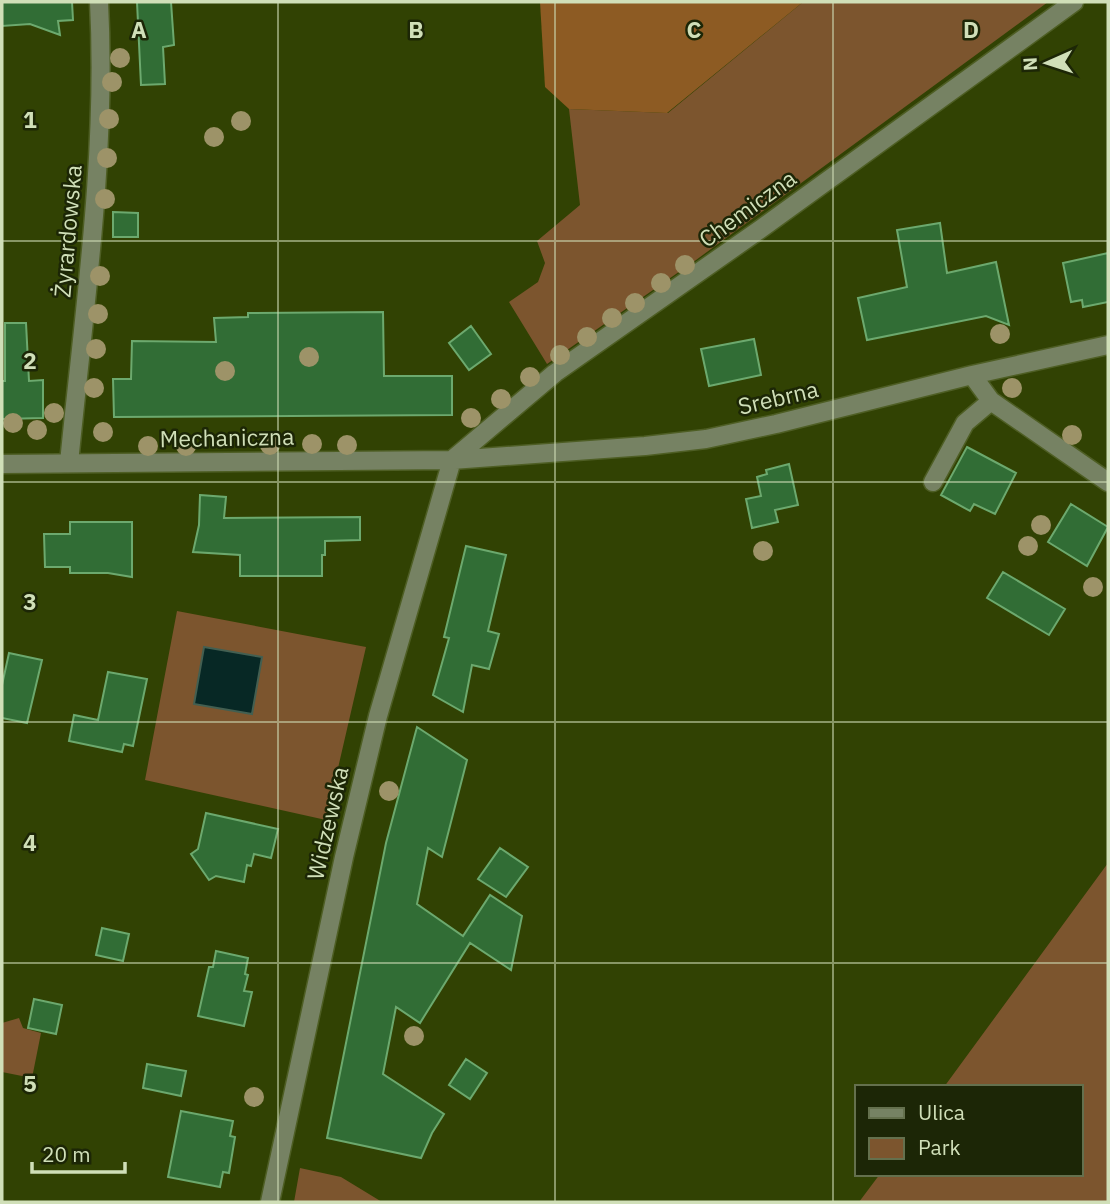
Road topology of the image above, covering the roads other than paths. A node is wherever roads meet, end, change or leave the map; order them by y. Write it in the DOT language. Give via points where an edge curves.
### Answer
graph roads {
  1 [pos="99,2"];
  2 [pos="1074,2"];
  3 [pos="1108,345"];
  4 [pos="972,375"];
  5 [pos="991,401"];
  6 [pos="452,460"];
  7 [pos="69,463"];
  8 [pos="2,464"];
  9 [pos="933,482"];
  10 [pos="1108,482"];
  11 [pos="270,1202"];
  1 -- 7 [label="street, Żyrardowska" via="101,95 92,236"];
  2 -- 6 [label="street, Chemiczna" via="555,373"];
  3 -- 4 [label="street, Srebrna"];
  4 -- 5 [label="street"];
  4 -- 6 [label="street, Srebrna" via="706,439"];
  5 -- 9 [label="street" via="965,423"];
  5 -- 10 [label="street"];
  6 -- 7 [label="street, Mechaniczna"];
  6 -- 11 [label="street, Widzewska" via="377,716"];
  7 -- 8 [label="street, Mechaniczna"];
}
